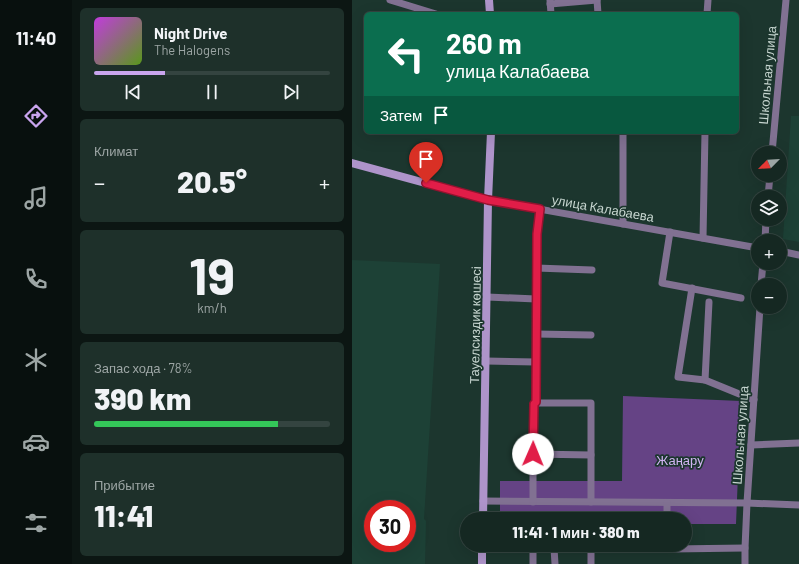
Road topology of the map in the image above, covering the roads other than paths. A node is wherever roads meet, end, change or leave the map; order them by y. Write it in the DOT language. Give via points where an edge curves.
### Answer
graph roads {
  1 [pos="390,0"];
  2 [pos="489,0"];
  3 [pos="598,0"];
  4 [pos="708,0"];
  5 [pos="786,0"];
  6 [pos="550,2"];
  7 [pos="429,12"];
  8 [pos="490,12"];
  9 [pos="551,12"];
  10 [pos="598,12"];
  11 [pos="708,12"];
  12 [pos="491,134"];
  13 [pos="623,134"];
  14 [pos="705,134"];
  15 [pos="773,146"];
  16 [pos="352,163"];
  17 [pos="488,200"];
  18 [pos="540,209"];
  19 [pos="623,224"];
  20 [pos="670,232"];
  21 [pos="703,238"];
  22 [pos="751,247"];
  23 [pos="787,253"];
  24 [pos="799,255"];
  25 [pos="536,268"];
  26 [pos="592,270"];
  27 [pos="692,288"];
  28 [pos="487,298"];
  29 [pos="741,298"];
  30 [pos="536,299"];
  31 [pos="709,302"];
  32 [pos="760,314"];
  33 [pos="536,334"];
  34 [pos="591,335"];
  35 [pos="486,360"];
  36 [pos="536,362"];
  37 [pos="705,380"];
  38 [pos="754,400"];
  39 [pos="536,402"];
  40 [pos="799,443"];
  41 [pos="751,445"];
  42 [pos="533,454"];
  43 [pos="591,455"];
  44 [pos="483,501"];
  45 [pos="532,502"];
  46 [pos="591,502"];
  47 [pos="667,503"];
  48 [pos="747,503"];
  49 [pos="799,505"];
  50 [pos="483,512"];
  51 [pos="667,512"];
  52 [pos="745,548"];
  53 [pos="692,549"];
  54 [pos="482,552"];
  55 [pos="533,552"];
  56 [pos="554,552"];
  57 [pos="590,552"];
  58 [pos="482,564"];
  59 [pos="533,564"];
  60 [pos="554,564"];
  61 [pos="591,564"];
  62 [pos="745,564"];
  1 -- 7 [label="street"];
  2 -- 8 [label="street"];
  3 -- 6 [label="street"];
  3 -- 10 [label="street"];
  4 -- 11 [label="street"];
  5 -- 15 [label="street, Школьная улица"];
  6 -- 9 [label="street"];
  12 -- 17 [label="street, Тауелсиздик көшесі"];
  13 -- 19 [label="street"];
  14 -- 21 [label="street"];
  16 -- 17 [label="street, улица Калабаева"];
  17 -- 18 [label="street, улица Калабаева"];
  17 -- 28 [label="street, Тауелсиздик көшесі"];
  18 -- 19 [label="street, улица Калабаева"];
  18 -- 25 [label="street"];
  19 -- 20 [label="street, улица Калабаева"];
  20 -- 21 [label="street, улица Калабаева"];
  20 -- 27 [label="street" via="662,283"];
  21 -- 22 [label="street, улица Калабаева"];
  23 -- 24 [label="street"];
  25 -- 26 [label="street"];
  25 -- 30 [label="street"];
  27 -- 29 [label="street"];
  27 -- 37 [label="street" via="678,377"];
  28 -- 30 [label="street"];
  28 -- 35 [label="street, Тауелсиздик көшесі"];
  30 -- 33 [label="street"];
  31 -- 37 [label="street"];
  32 -- 38 [label="street, Школьная улица"];
  33 -- 34 [label="street"];
  33 -- 36 [label="street"];
  35 -- 36 [label="street"];
  35 -- 44 [label="street, Тауелсиздик көшесі"];
  36 -- 39 [label="street"];
  37 -- 38 [label="street"];
  38 -- 41 [label="street, Школьная улица"];
  39 -- 42 [label="street"];
  39 -- 43 [label="street" via="591,403"];
  40 -- 41 [label="street"];
  41 -- 48 [label="street, Школьная улица"];
  42 -- 43 [label="street"];
  42 -- 45 [label="street"];
  43 -- 46 [label="street"];
  44 -- 45 [label="street"];
  44 -- 50 [label="street, Тауелсиздик көшесі"];
  45 -- 46 [label="street"];
  46 -- 47 [label="street"];
  47 -- 48 [label="street"];
  47 -- 51 [label="street"];
  48 -- 49 [label="street"];
  48 -- 52 [label="street, Школьная улица"];
  52 -- 53 [label="street"];
  52 -- 62 [label="street, Школьная улица"];
  54 -- 58 [label="street"];
  55 -- 59 [label="street"];
  56 -- 60 [label="street"];
  57 -- 61 [label="street"];
}
